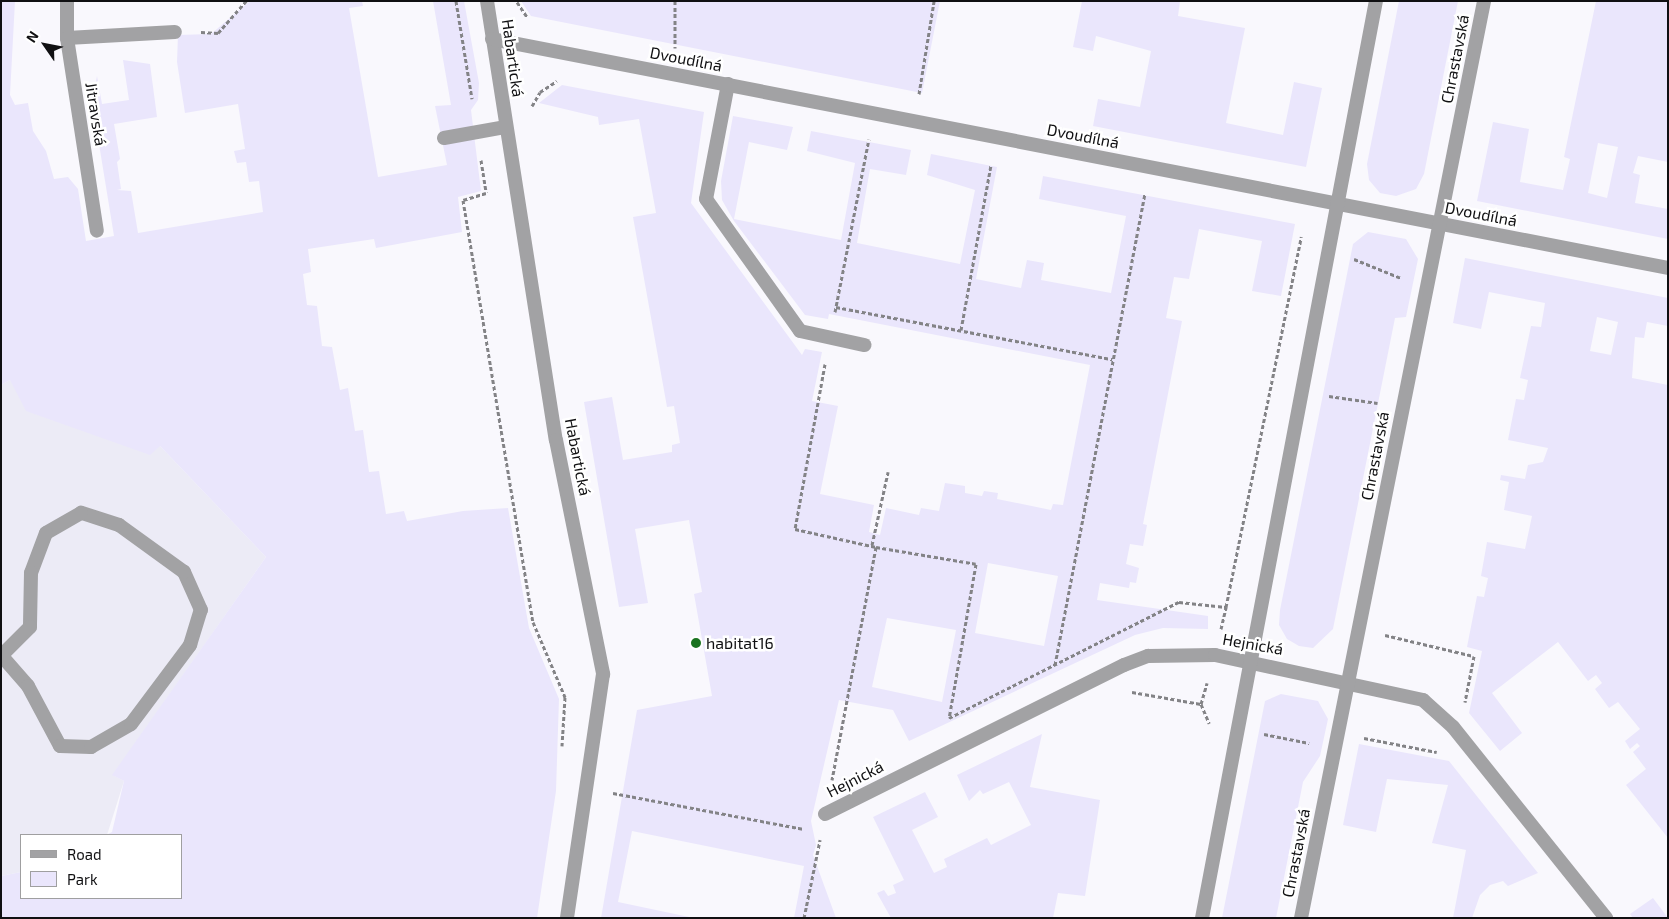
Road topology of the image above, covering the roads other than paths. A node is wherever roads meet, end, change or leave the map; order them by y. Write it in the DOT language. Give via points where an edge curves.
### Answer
graph roads {
  1 [pos="67,1"];
  2 [pos="487,1"];
  3 [pos="1376,1"];
  4 [pos="1484,1"];
  5 [pos="174,32"];
  6 [pos="67,38"];
  7 [pos="492,39"];
  8 [pos="728,84"];
  9 [pos="506,127"];
  10 [pos="444,138"];
  11 [pos="1338,204"];
  12 [pos="1440,224"];
  13 [pos="97,231"];
  14 [pos="1668,268"];
  15 [pos="864,345"];
  16 [pos="2,655"];
  17 [pos="1251,660"];
  18 [pos="1348,681"];
  19 [pos="825,814"];
  20 [pos="567,918"];
  21 [pos="1202,918"];
  22 [pos="1301,918"];
  23 [pos="1606,918"];
  1 -- 6 [label="street, Jitravská"];
  2 -- 7 [label="street, Habartická"];
  3 -- 11 [label="street"];
  4 -- 12 [label="street, Chrastavská"];
  5 -- 6 [label="street"];
  6 -- 13 [label="street, Jitravská"];
  7 -- 8 [label="street, Dvoudílná"];
  7 -- 9 [label="street, Habartická"];
  8 -- 11 [label="street, Dvoudílná"];
  8 -- 15 [label="street" via="706,199 800,331"];
  9 -- 10 [label="street"];
  9 -- 20 [label="street, Habartická" via="556,440 603,674"];
  11 -- 12 [label="street, Dvoudílná"];
  11 -- 17 [label="street"];
  12 -- 14 [label="street, Dvoudílná"];
  12 -- 18 [label="street, Chrastavská"];
  16 -- 16 [label="street" via="28,686 60,746 91,747 131,724 190,645 201,610 184,572 119,525 81,513 46,533 31,573 30,627"];
  17 -- 18 [label="street, Hejnická"];
  17 -- 19 [label="street, Hejnická" via="1182,652 1148,656"];
  17 -- 21 [label="street"];
  18 -- 22 [label="street, Chrastavská"];
  18 -- 23 [label="street, Hejnická" via="1423,700 1453,727"];
}
